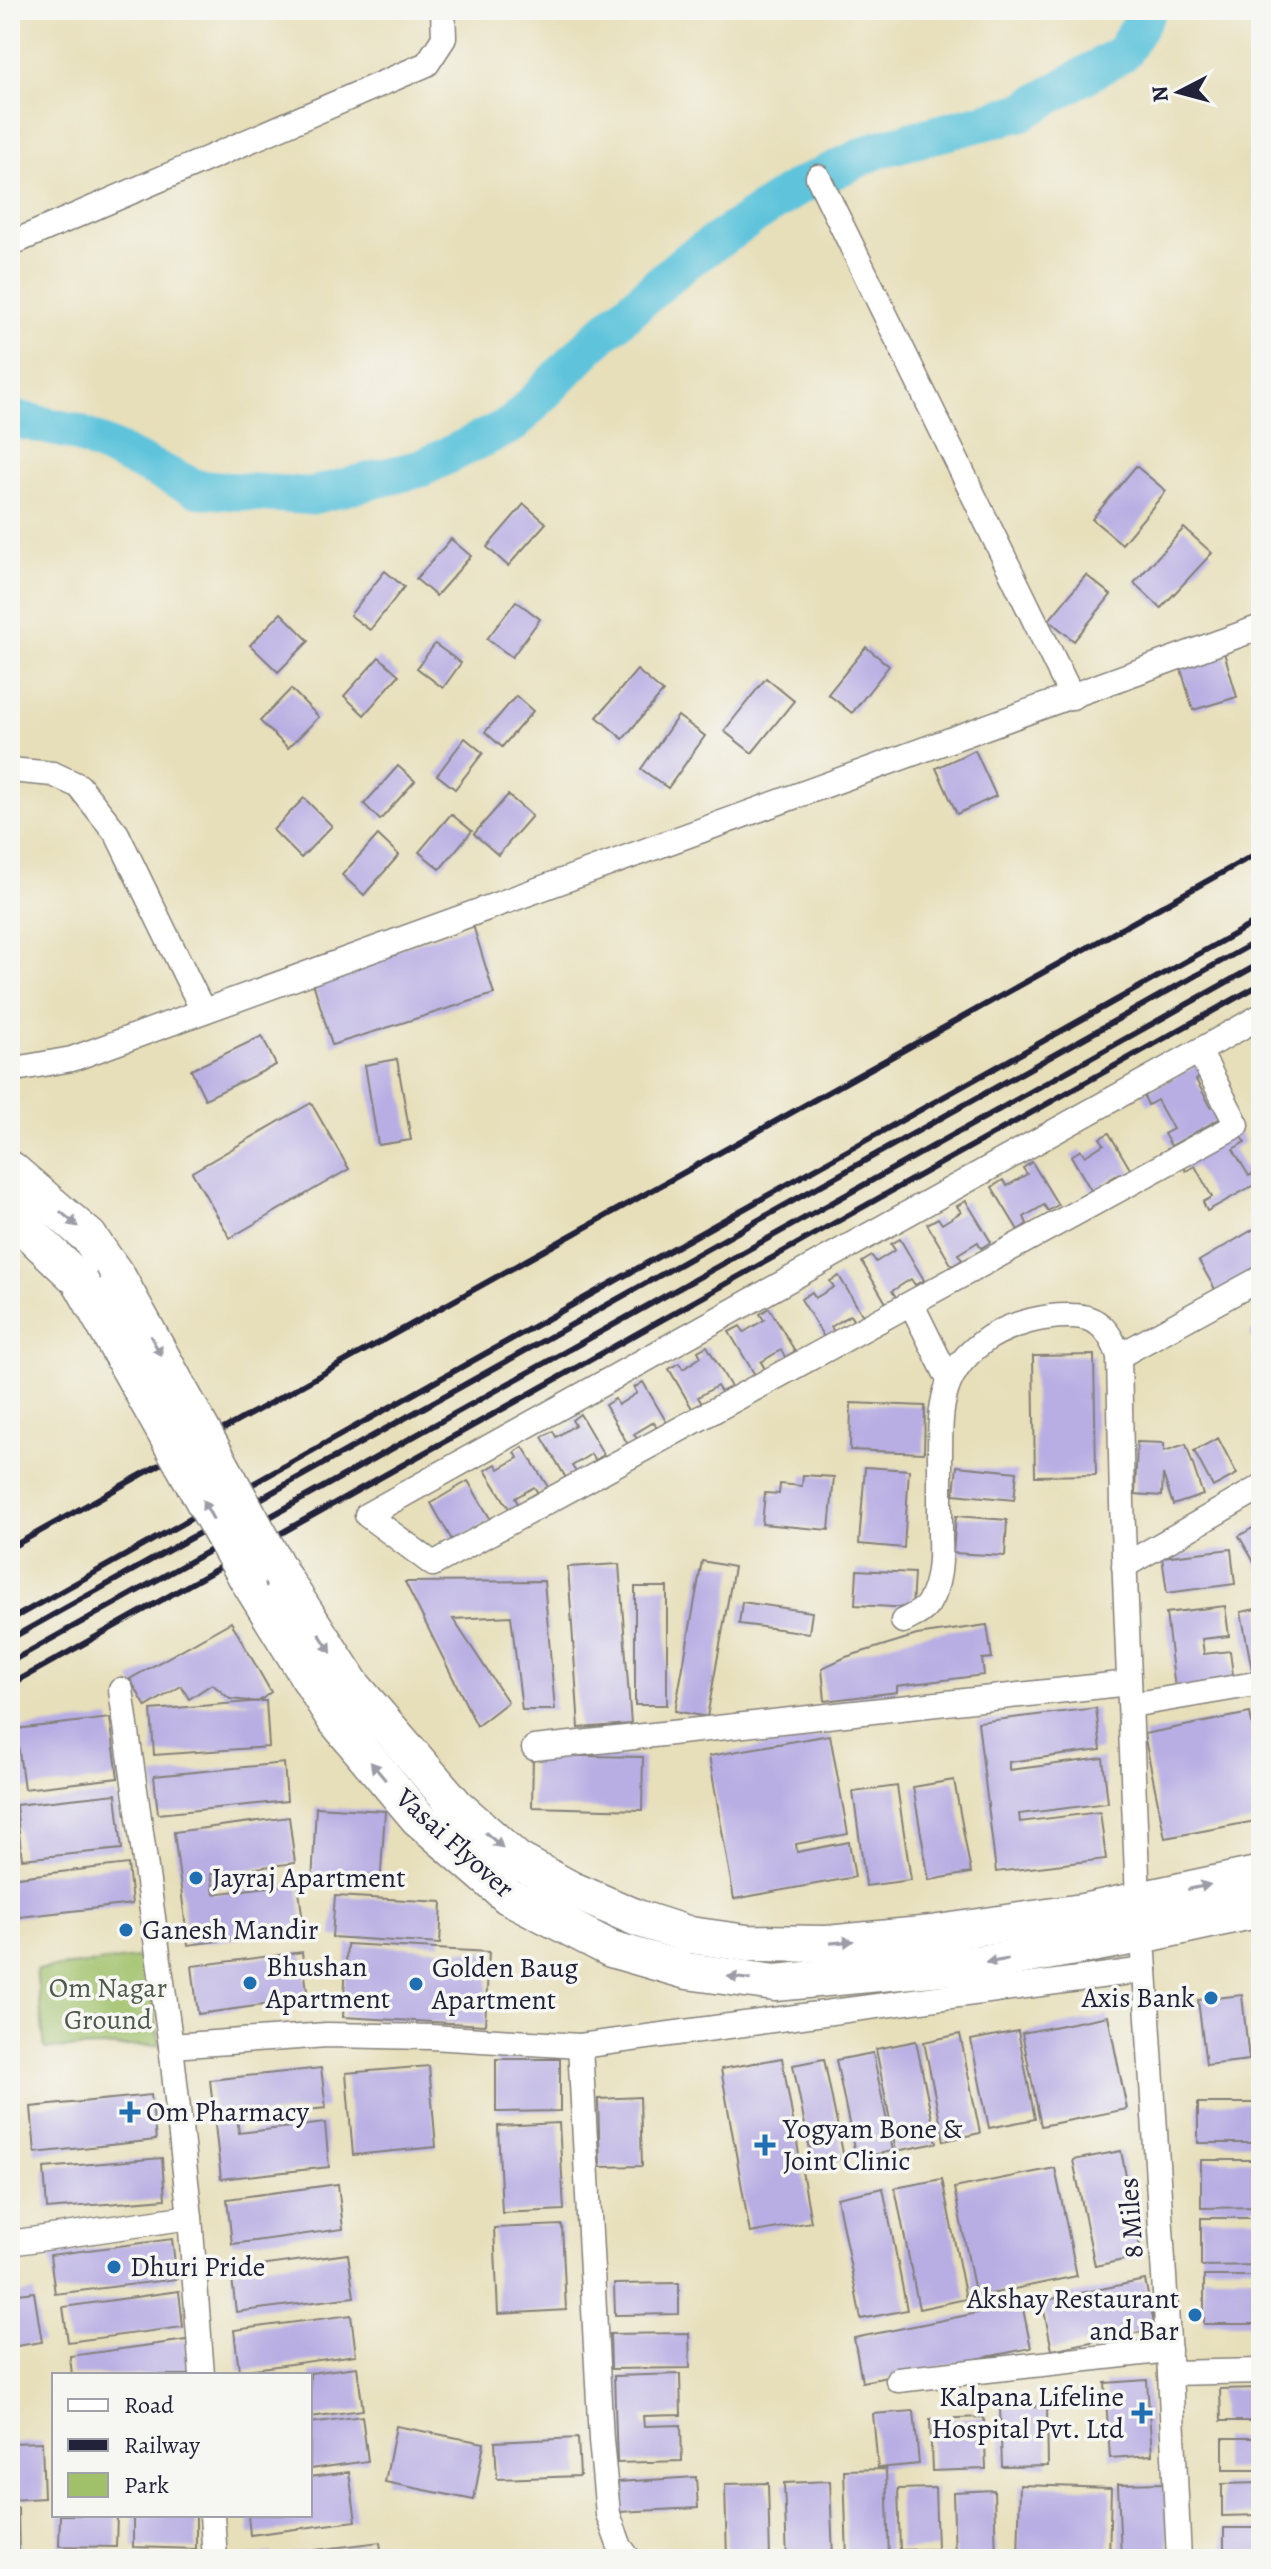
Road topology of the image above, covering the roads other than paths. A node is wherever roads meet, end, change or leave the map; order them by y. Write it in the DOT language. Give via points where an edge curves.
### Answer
graph roads {
  1 [pos="443,10"];
  2 [pos="818,177"];
  3 [pos="10,244"];
  4 [pos="1261,627"];
  5 [pos="1072,697"];
  6 [pos="10,770"];
  7 [pos="203,1011"];
  8 [pos="1261,1016"];
  9 [pos="1199,1051"];
  10 [pos="10,1070"];
  11 [pos="10,1169"];
  12 [pos="10,1214"];
  13 [pos="1261,1278"];
  14 [pos="911,1303"];
  15 [pos="1119,1356"];
  16 [pos="949,1380"];
  17 [pos="1261,1487"];
  18 [pos="1124,1566"];
  19 [pos="903,1621"];
  20 [pos="1261,1683"];
  21 [pos="121,1690"];
  22 [pos="1130,1694"];
  23 [pos="534,1748"];
  24 [pos="1261,1874"];
  25 [pos="1261,1909"];
  26 [pos="1142,1935"];
  27 [pos="171,2046"];
  28 [pos="580,2046"];
  29 [pos="190,2217"];
  30 [pos="10,2243"];
  31 [pos="1170,2362"];
  32 [pos="1261,2371"];
  33 [pos="202,2373"];
  34 [pos="898,2380"];
  35 [pos="212,2517"];
  36 [pos="215,2559"];
  37 [pos="629,2559"];
  38 [pos="1179,2559"];
  1 -- 3 [label="street" via="444,38 427,64"];
  2 -- 5 [label="street"];
  4 -- 5 [label="street"];
  5 -- 7 [label="street"];
  6 -- 7 [label="street" via="53,774 79,786 117,834"];
  7 -- 10 [label="street" via="72,1059"];
  8 -- 9 [label="street"];
  9 -- 14 [label="street" via="1237,1125"];
  9 -- 14 [label="street" via="367,1515 433,1564"];
  11 -- 26 [label="main road, Vasai Flyover, one-way, bridge" via="89,1237 118,1278 283,1578 352,1685 456,1806 517,1860 637,1918 690,1935 747,1943 932,1934 1068,1913"];
  26 -- 12 [label="main road, Vasai Flyover, one-way, bridge" via="970,1965 775,1983 687,1971 611,1949 508,1896 418,1818 334,1718 247,1578 80,1281"];
  13 -- 15 [label="street"];
  14 -- 16 [label="street"];
  15 -- 16 [label="street" via="1111,1334 1097,1322 1075,1315 1051,1317 998,1332 964,1358"];
  15 -- 18 [label="street, 8 Miles"];
  16 -- 19 [label="street" via="940,1410 941,1569 929,1603"];
  17 -- 18 [label="street"];
  18 -- 22 [label="street, 8 Miles"];
  20 -- 22 [label="street"];
  21 -- 27 [label="street"];
  22 -- 23 [label="street"];
  22 -- 26 [label="street, 8 Miles"];
  26 -- 24 [label="main road, one-way"];
  25 -- 26 [label="main road"];
  26 -- 28 [label="street"];
  26 -- 31 [label="street, 8 Miles"];
  27 -- 28 [label="street" via="327,2035"];
  27 -- 29 [label="street"];
  28 -- 37 [label="street" via="608,2514"];
  29 -- 30 [label="street"];
  29 -- 33 [label="street"];
  31 -- 32 [label="street"];
  31 -- 34 [label="street"];
  31 -- 38 [label="street, 8 Miles"];
  35 -- 36 [label="street"];
}
